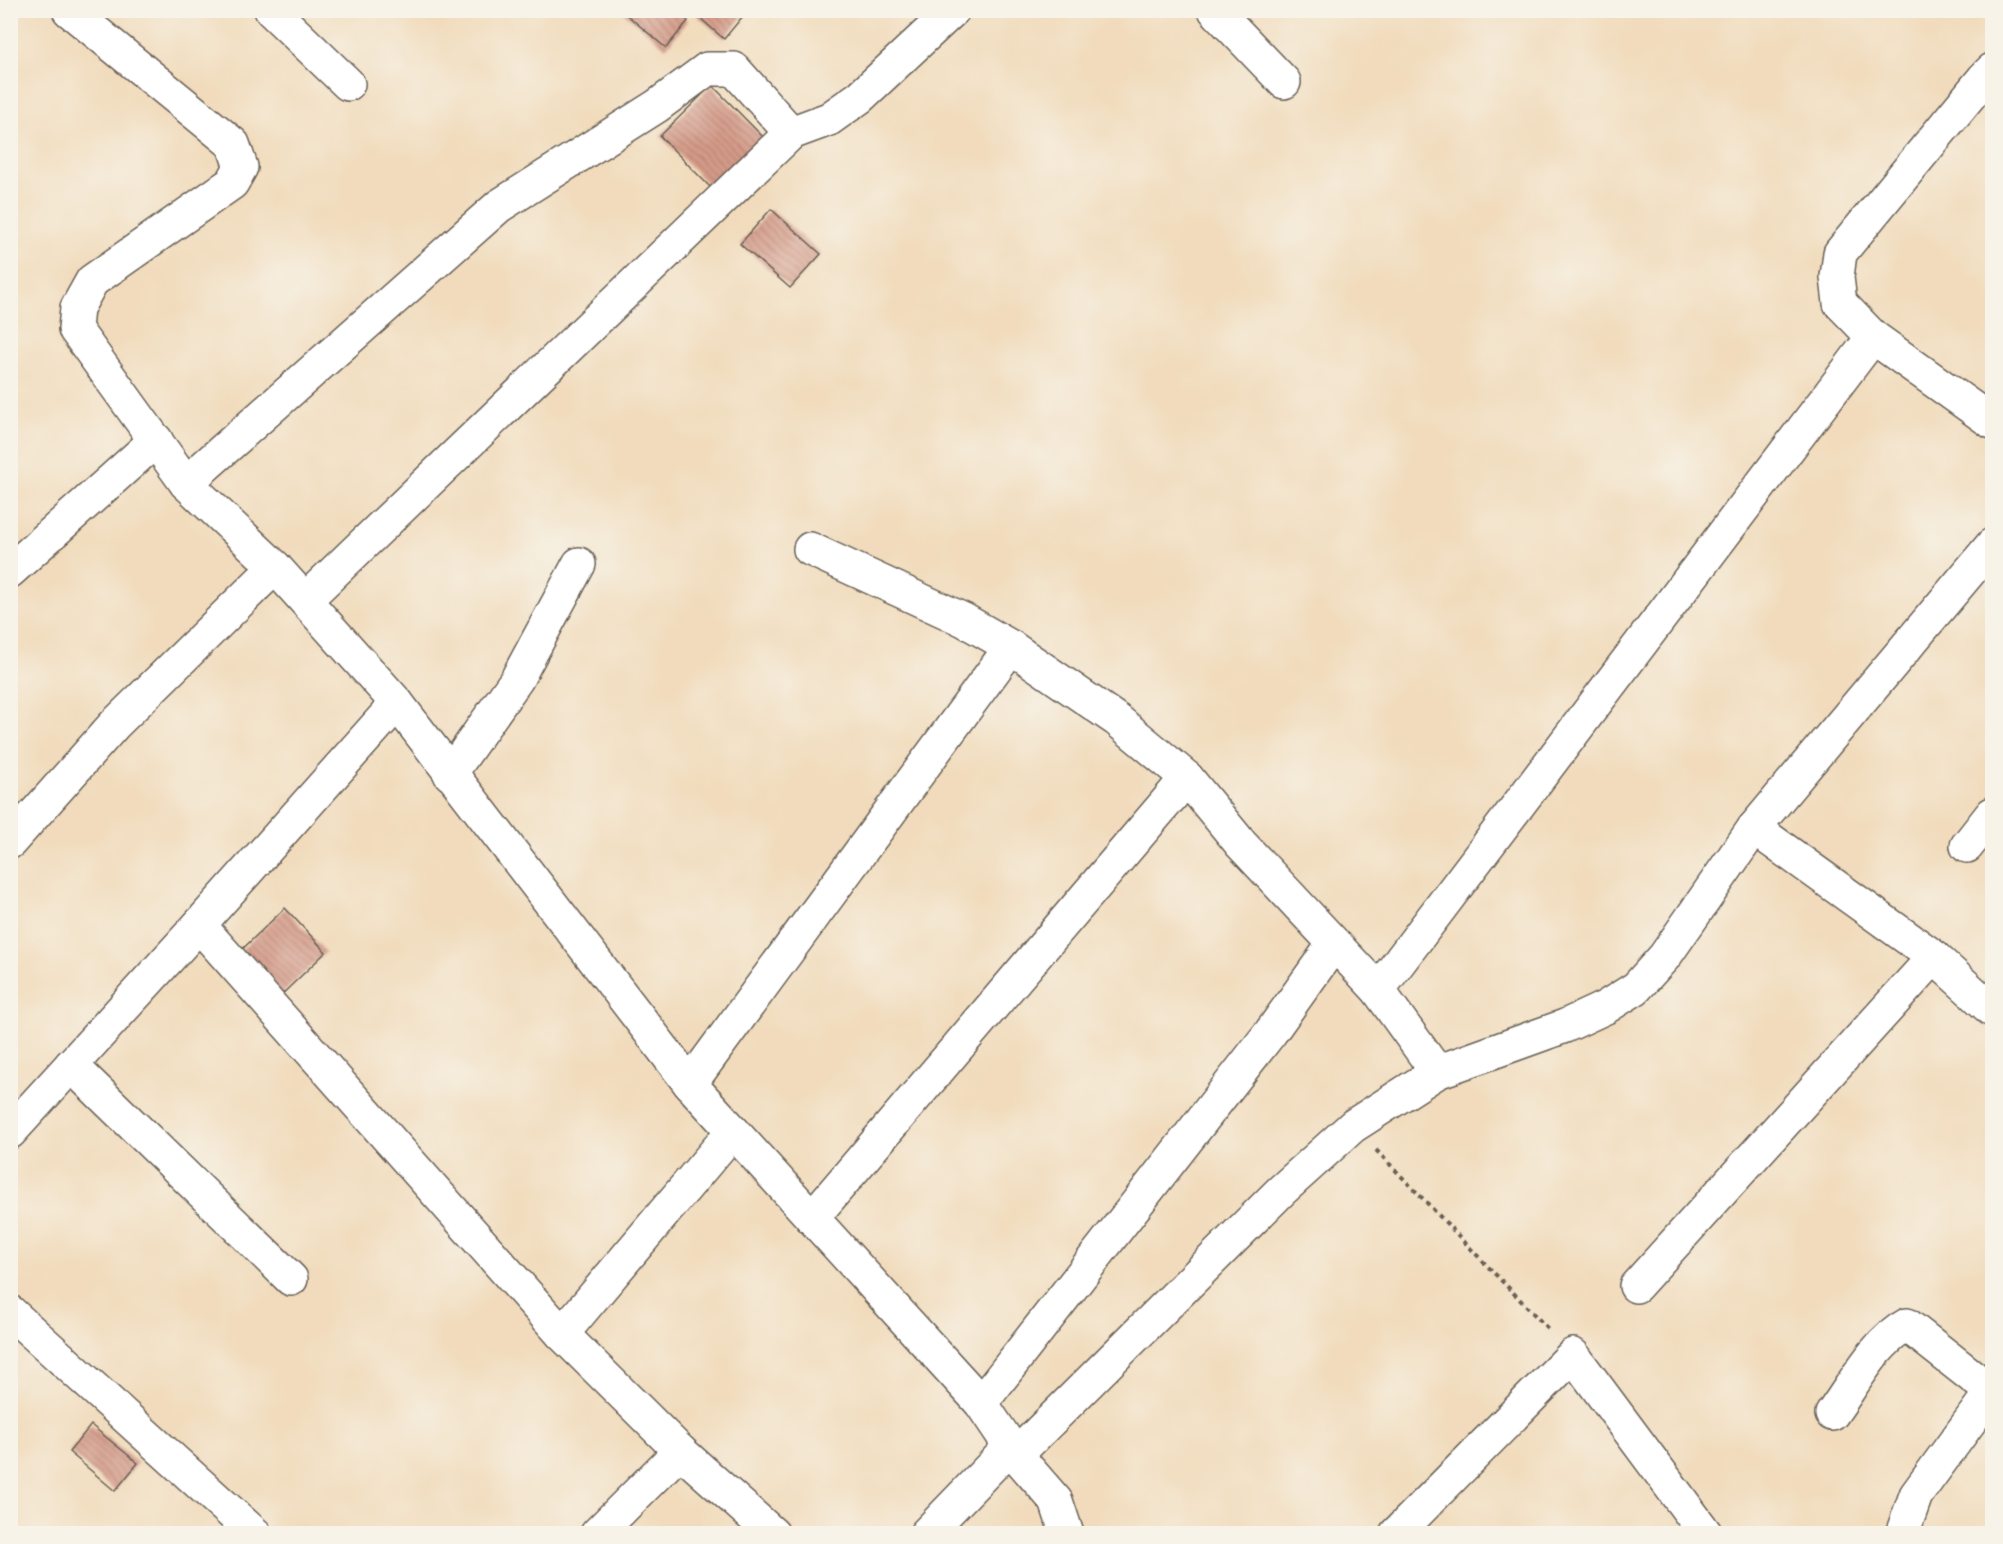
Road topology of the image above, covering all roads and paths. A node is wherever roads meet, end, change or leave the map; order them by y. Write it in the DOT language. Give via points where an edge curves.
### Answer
graph roads {
  1 [pos="69,10"];
  2 [pos="271,10"];
  3 [pos="953,10"];
  4 [pos="1215,10"];
  5 [pos="1992,70"];
  6 [pos="1284,82"];
  7 [pos="348,84"];
  8 [pos="791,134"];
  9 [pos="1873,337"];
  10 [pos="1992,423"];
  11 [pos="156,440"];
  12 [pos="186,483"];
  13 [pos="1992,545"];
  14 [pos="810,549"];
  15 [pos="579,564"];
  16 [pos="274,567"];
  17 [pos="10,570"];
  18 [pos="304,600"];
  19 [pos="1011,647"];
  20 [pos="397,703"];
  21 [pos="450,774"];
  22 [pos="1187,778"];
  23 [pos="1992,814"];
  24 [pos="1754,828"];
  25 [pos="10,842"];
  26 [pos="1966,846"];
  27 [pos="199,925"];
  28 [pos="1333,945"];
  29 [pos="1934,957"];
  30 [pos="1378,990"];
  31 [pos="1992,1010"];
  32 [pos="71,1065"];
  33 [pos="1437,1072"];
  34 [pos="690,1084"];
  35 [pos="1353,1125"];
  36 [pos="733,1131"];
  37 [pos="10,1132"];
  38 [pos="812,1218"];
  39 [pos="291,1279"];
  40 [pos="1636,1286"];
  41 [pos="10,1312"];
  42 [pos="561,1334"];
  43 [pos="1573,1355"];
  44 [pos="1992,1391"];
  45 [pos="981,1403"];
  46 [pos="1832,1414"];
  47 [pos="680,1451"];
  48 [pos="1013,1451"];
  49 [pos="255,1533"];
  50 [pos="597,1533"];
  51 [pos="773,1533"];
  52 [pos="926,1533"];
  53 [pos="1067,1533"];
  54 [pos="1396,1533"];
  55 [pos="1706,1533"];
  56 [pos="1902,1533"];
  1 -- 11 [label="street" via="233,144 241,167 232,183 92,282 77,308 75,329"];
  2 -- 7 [label="street"];
  3 -- 8 [label="street" via="860,97 829,119"];
  4 -- 6 [label="street"];
  5 -- 9 [label="street" via="1840,253 1840,303"];
  8 -- 12 [label="street" via="734,69 707,69 657,106 499,206"];
  8 -- 18 [label="street"];
  9 -- 10 [label="street"];
  9 -- 30 [label="street"];
  11 -- 12 [label="street"];
  11 -- 17 [label="street"];
  12 -- 16 [label="street"];
  13 -- 24 [label="street"];
  14 -- 19 [label="street" via="964,620"];
  15 -- 21 [label="street" via="517,679"];
  16 -- 18 [label="street"];
  16 -- 25 [label="street" via="114,725"];
  18 -- 20 [label="street"];
  19 -- 22 [label="street" via="1117,720"];
  19 -- 34 [label="street"];
  20 -- 21 [label="street"];
  20 -- 27 [label="street"];
  21 -- 34 [label="street"];
  22 -- 28 [label="street"];
  22 -- 38 [label="street"];
  23 -- 26 [label="street"];
  24 -- 29 [label="street"];
  24 -- 33 [label="street" via="1665,956 1636,988 1565,1026"];
  27 -- 32 [label="street"];
  27 -- 42 [label="street"];
  28 -- 30 [label="street"];
  28 -- 45 [label="street" via="1271,1032"];
  29 -- 31 [label="street"];
  29 -- 40 [label="street"];
  30 -- 33 [label="street"];
  32 -- 37 [label="street"];
  32 -- 39 [label="street"];
  33 -- 35 [label="street"];
  34 -- 36 [label="street"];
  35 -- 43 [label="path"];
  35 -- 48 [label="street"];
  36 -- 38 [label="street"];
  36 -- 42 [label="street"];
  38 -- 45 [label="street"];
  41 -- 49 [label="street"];
  42 -- 47 [label="street"];
  43 -- 54 [label="street"];
  43 -- 55 [label="street"];
  44 -- 46 [label="street" via="1907,1325 1892,1333"];
  44 -- 56 [label="street" via="1916,1495"];
  45 -- 48 [label="street"];
  47 -- 50 [label="street"];
  47 -- 51 [label="street"];
  48 -- 52 [label="street"];
  48 -- 53 [label="street" via="1056,1501"];
}
